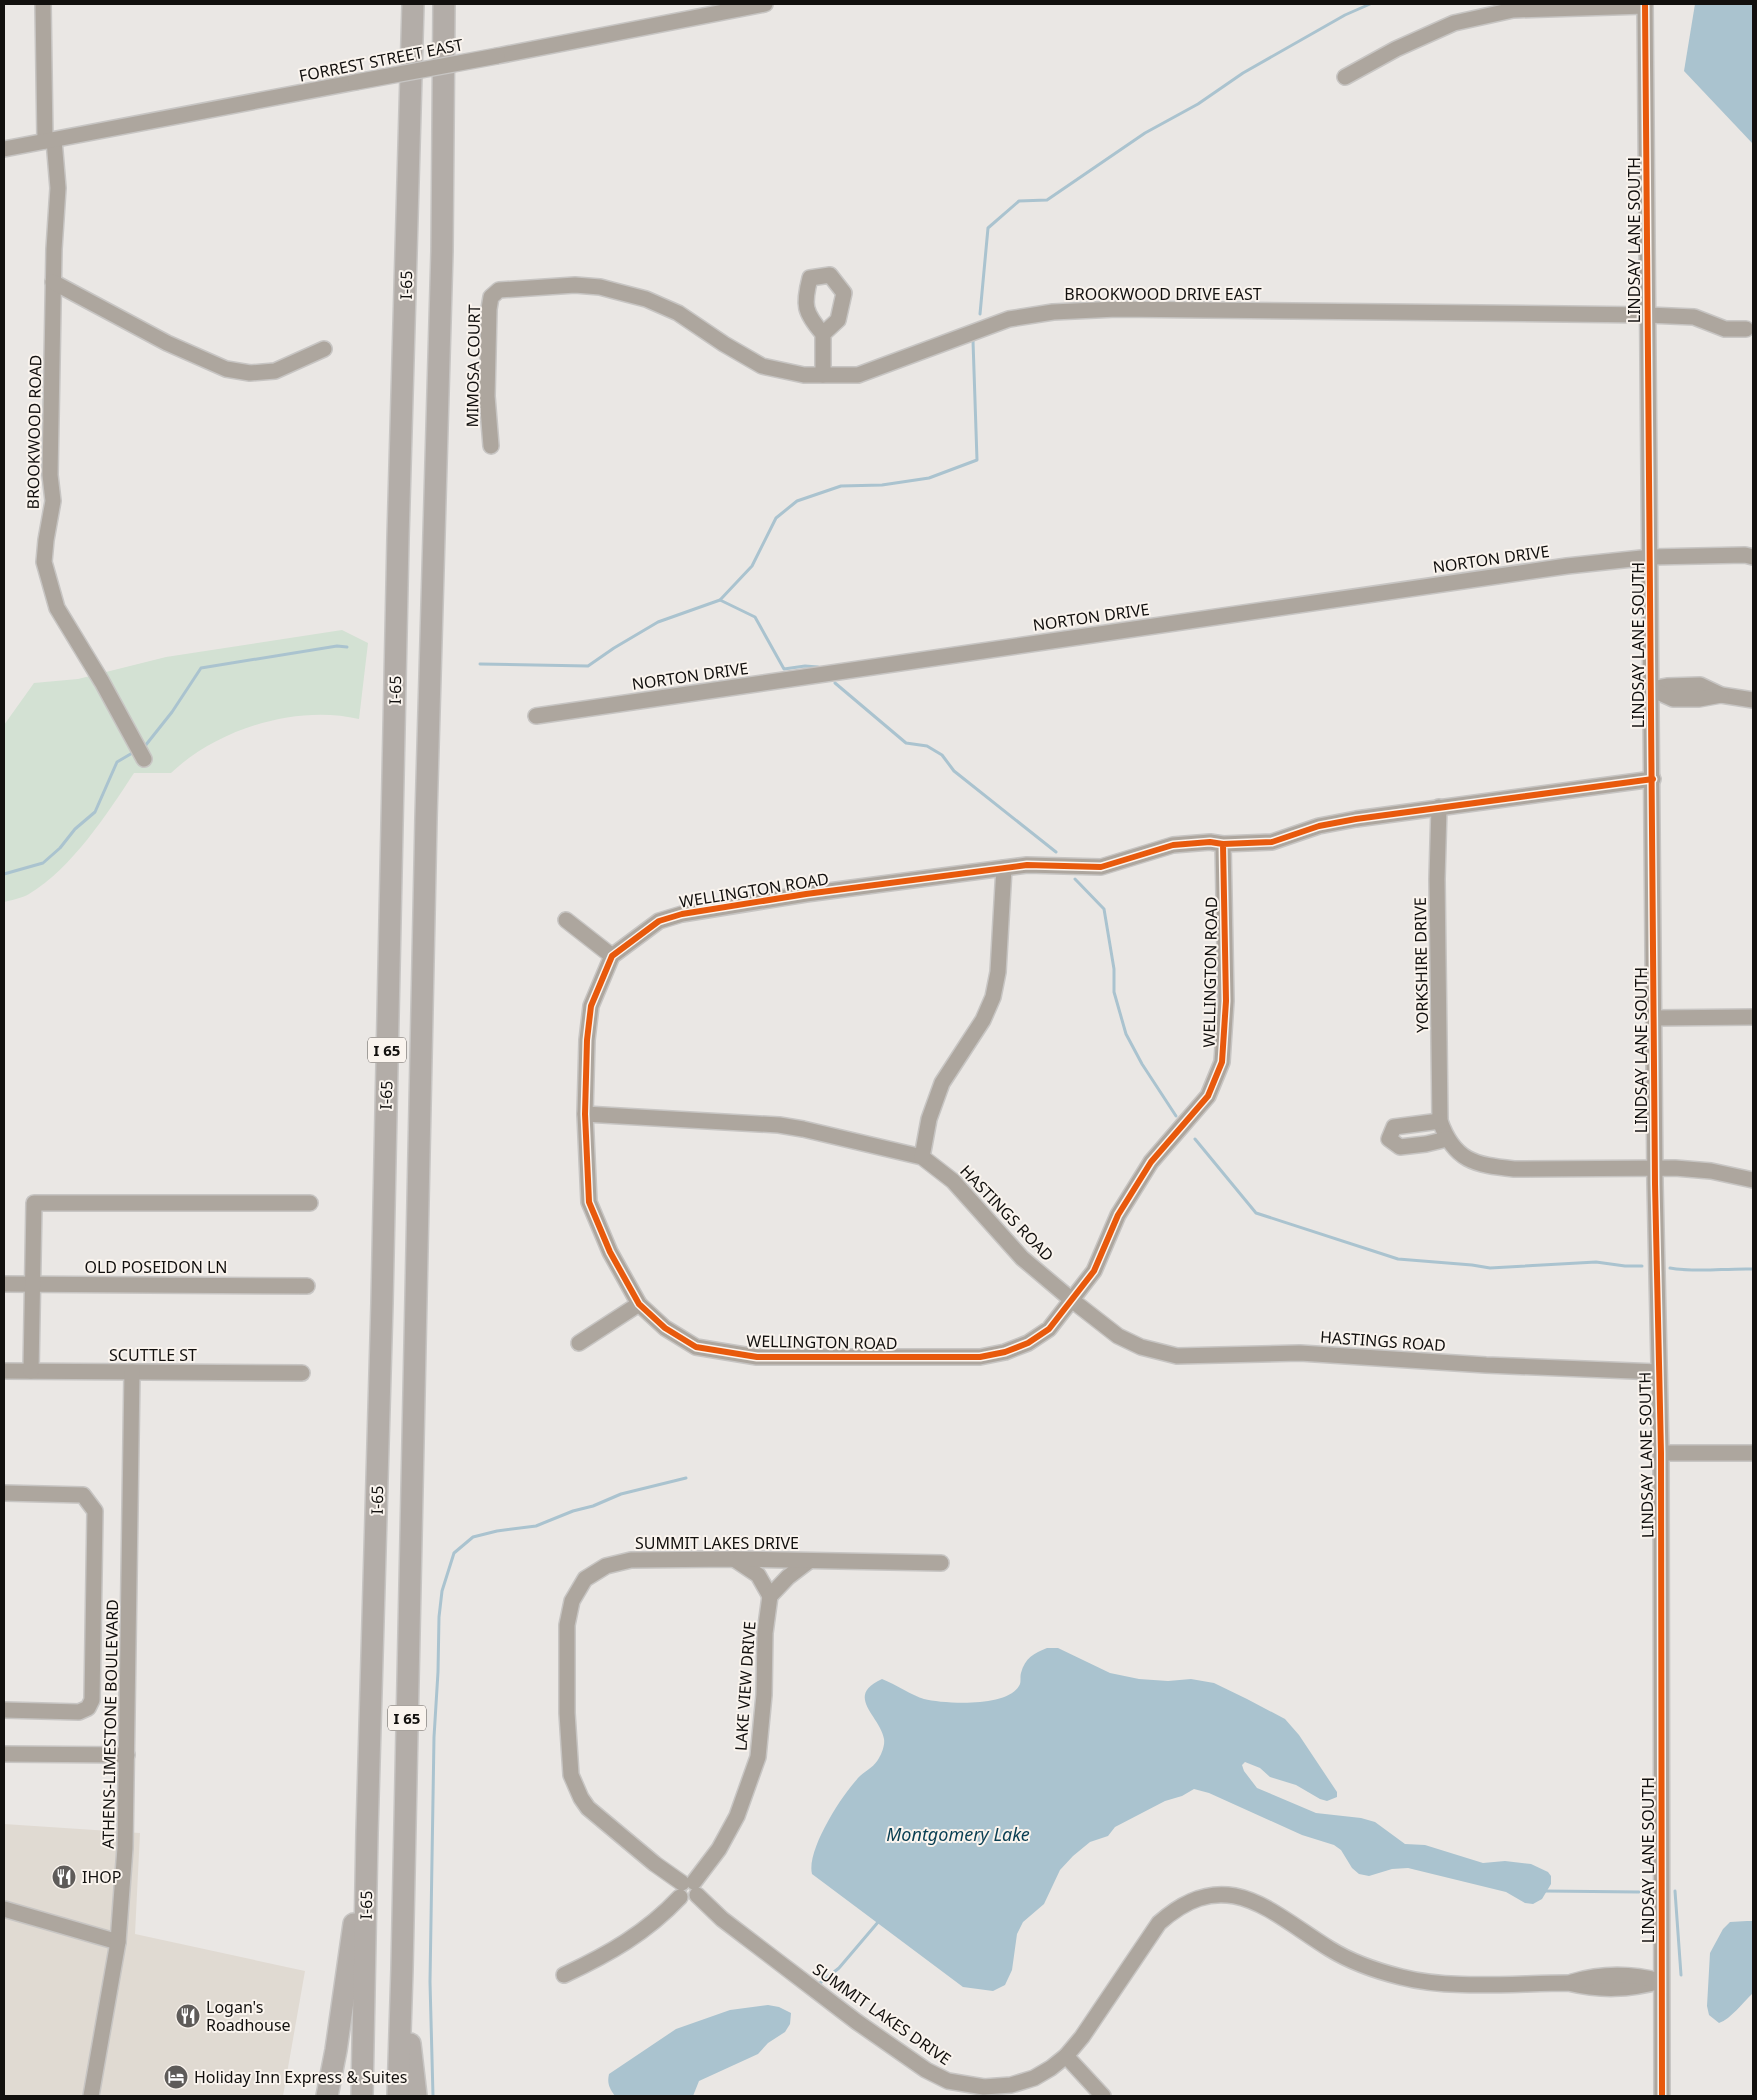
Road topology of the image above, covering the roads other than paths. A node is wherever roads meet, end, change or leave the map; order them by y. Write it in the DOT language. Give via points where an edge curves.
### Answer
graph roads {
  1 [pos="43,4"];
  2 [pos="413,4"];
  3 [pos="444,4"];
  4 [pos="765,4"];
  5 [pos="1645,5"];
  6 [pos="1345,77"];
  7 [pos="50,140"];
  8 [pos="4,149"];
  9 [pos="54,282"];
  10 [pos="499,290"];
  11 [pos="1648,315"];
  12 [pos="1746,329"];
  13 [pos="822,334"];
  14 [pos="324,349"];
  15 [pos="823,376"];
  16 [pos="491,446"];
  17 [pos="1651,557"];
  18 [pos="1753,557"];
  19 [pos="1651,689"];
  20 [pos="1753,700"];
  21 [pos="536,716"];
  22 [pos="144,759"];
  23 [pos="1653,779"];
  24 [pos="1439,808"];
  25 [pos="1223,844"];
  26 [pos="1004,868"];
  27 [pos="566,920"];
  28 [pos="612,956"];
  29 [pos="1753,1017"];
  30 [pos="1654,1018"];
  31 [pos="585,1114"];
  32 [pos="1440,1121"];
  33 [pos="1447,1139"];
  34 [pos="922,1157"];
  35 [pos="1655,1168"];
  36 [pos="1753,1180"];
  37 [pos="310,1203"];
  38 [pos="4,1284"];
  39 [pos="32,1284"];
  40 [pos="307,1286"];
  41 [pos="1073,1301"];
  42 [pos="639,1304"];
  43 [pos="579,1343"];
  44 [pos="4,1371"];
  45 [pos="31,1371"];
  46 [pos="132,1372"];
  47 [pos="1658,1372"];
  48 [pos="302,1373"];
  49 [pos="1661,1453"];
  50 [pos="1753,1453"];
  51 [pos="4,1493"];
  52 [pos="734,1559"];
  53 [pos="809,1561"];
  54 [pos="941,1563"];
  55 [pos="770,1596"];
  56 [pos="4,1710"];
  57 [pos="4,1754"];
  58 [pos="127,1755"];
  59 [pos="368,1832"];
  60 [pos="688,1889"];
  61 [pos="4,1909"];
  62 [pos="118,1942"];
  63 [pos="402,1970"];
  64 [pos="564,1975"];
  65 [pos="1661,1981"];
  66 [pos="1066,2056"];
  67 [pos="91,2096"];
  68 [pos="327,2096"];
  69 [pos="362,2096"];
  70 [pos="398,2096"];
  71 [pos="416,2096"];
  72 [pos="1103,2096"];
  73 [pos="1662,2096"];
  1 -- 7 [label="street, BROOKWOOD ROAD"];
  2 -- 59 [label="highway, I-65 / I 65"];
  3 -- 63 [label="highway, I 65" via="441,280"];
  4 -- 7 [label="street, FORREST STREET EAST, bridge"];
  5 -- 6 [label="street" via="1512,10 1454,23"];
  5 -- 11 [label="street, LINDSAY LANE SOUTH"];
  7 -- 8 [label="street, FORREST STREET EAST"];
  7 -- 9 [label="street, BROOKWOOD ROAD" via="58,188"];
  9 -- 14 [label="street" via="167,343 226,369 250,373 275,371"];
  9 -- 22 [label="street, BROOKWOOD ROAD" via="52,501 44,562 57,608"];
  10 -- 15 [label="street, BROOKWOOD DRIVE EAST" via="576,285 615,290 678,313 762,366"];
  10 -- 16 [label="street, MIMOSA COURT" via="491,297 489,309 487,396"];
  11 -- 12 [label="street, BROOKWOOD DRIVE EAST" via="1694,317 1725,329"];
  11 -- 15 [label="street, BROOKWOOD DRIVE EAST" via="1117,309 1053,312 1009,319 858,375"];
  11 -- 17 [label="street, LINDSAY LANE SOUTH"];
  13 -- 15 [label="street"];
  17 -- 18 [label="street, NORTON DRIVE"];
  17 -- 19 [label="street, LINDSAY LANE SOUTH"];
  17 -- 21 [label="street, NORTON DRIVE" via="1557,567"];
  19 -- 20 [label="street" via="1700,685 1721,695"];
  19 -- 23 [label="street, LINDSAY LANE SOUTH"];
  23 -- 24 [label="street, WELLINGTON ROAD"];
  23 -- 30 [label="street, LINDSAY LANE SOUTH"];
  24 -- 25 [label="street, WELLINGTON ROAD" via="1328,824 1272,842"];
  24 -- 32 [label="street, YORKSHIRE DRIVE"];
  25 -- 26 [label="street, WELLINGTON ROAD" via="1210,842 1173,846 1101,867 1052,864"];
  25 -- 41 [label="street, WELLINGTON ROAD" via="1226,1001 1222,1062 1208,1096 1151,1162 1118,1215 1094,1271"];
  26 -- 28 [label="street, WELLINGTON ROAD" via="682,914 659,921"];
  26 -- 34 [label="street" via="998,972 993,997 983,1020 942,1083 928,1119"];
  27 -- 28 [label="street"];
  28 -- 31 [label="street, WELLINGTON ROAD" via="591,1006"];
  29 -- 30 [label="street"];
  30 -- 35 [label="street, LINDSAY LANE SOUTH"];
  31 -- 34 [label="street, HASTINGS ROAD" via="804,1128"];
  31 -- 42 [label="street, WELLINGTON ROAD" via="589,1202 610,1252"];
  32 -- 33 [label="street, YORKSHIRE DRIVE"];
  32 -- 33 [label="street" via="1394,1127 1389,1139 1400,1147"];
  33 -- 35 [label="street, YORKSHIRE DRIVE" via="1466,1158 1489,1167"];
  34 -- 41 [label="street, HASTINGS ROAD" via="953,1181 1022,1258"];
  35 -- 36 [label="street, YORKSHIRE DRIVE" via="1711,1171"];
  35 -- 47 [label="street, LINDSAY LANE SOUTH"];
  37 -- 39 [label="street" via="34,1203"];
  38 -- 39 [label="street, OLD POSEIDON LN"];
  39 -- 40 [label="street, OLD POSEIDON LN"];
  39 -- 45 [label="street"];
  41 -- 42 [label="street, WELLINGTON ROAD" via="1049,1329 1028,1343 980,1357 944,1358 757,1357 696,1347 665,1328"];
  41 -- 47 [label="street, HASTINGS ROAD" via="1118,1336 1140,1348 1177,1356 1300,1353"];
  42 -- 43 [label="street"];
  44 -- 45 [label="street, SCUTTLE ST"];
  45 -- 46 [label="street, SCUTTLE ST"];
  46 -- 48 [label="street, SCUTTLE ST"];
  46 -- 58 [label="street, ATHENS-LIMESTONE BOULEVARD"];
  47 -- 49 [label="street, LINDSAY LANE SOUTH"];
  49 -- 50 [label="street"];
  49 -- 65 [label="street, LINDSAY LANE SOUTH"];
  51 -- 56 [label="street" via="83,1495 95,1511 92,1700 88,1708 79,1712"];
  52 -- 53 [label="street, SUMMIT LAKES DRIVE"];
  52 -- 55 [label="street" via="758,1575"];
  52 -- 60 [label="street, SUMMIT LAKES DRIVE" via="631,1560 606,1566 585,1580 572,1601 566,1625 571,1775 581,1798 607,1826"];
  53 -- 54 [label="street, SUMMIT LAKES DRIVE"];
  53 -- 55 [label="street"];
  55 -- 60 [label="street, LAKE VIEW DRIVE" via="758,1757 737,1816 719,1849"];
  57 -- 58 [label="street"];
  58 -- 62 [label="street, ATHENS-LIMESTONE BOULEVARD"];
  59 -- 68 [label="highway"];
  59 -- 69 [label="highway, I-65 / I 65"];
  60 -- 64 [label="street, LAKE VIEW DRIVE" via="663,1915 630,1940"];
  60 -- 66 [label="street, SUMMIT LAKES DRIVE" via="722,1919 857,2022 926,2070 948,2081 984,2088 1011,2085 1034,2078"];
  61 -- 62 [label="street"];
  62 -- 67 [label="street, ATHENS-LIMESTONE BOULEVARD"];
  63 -- 70 [label="highway, I 65"];
  63 -- 71 [label="highway"];
  65 -- 66 [label="street, SUMMIT LAKES DRIVE" via="1637,1975 1585,1978 1568,1983 1439,1983 1402,1977 1366,1966 1332,1950 1270,1909 1247,1898 1218,1894 1197,1898 1175,1908 1159,1923"];
  65 -- 73 [label="street, LINDSAY LANE SOUTH"];
  66 -- 72 [label="street"];
}
